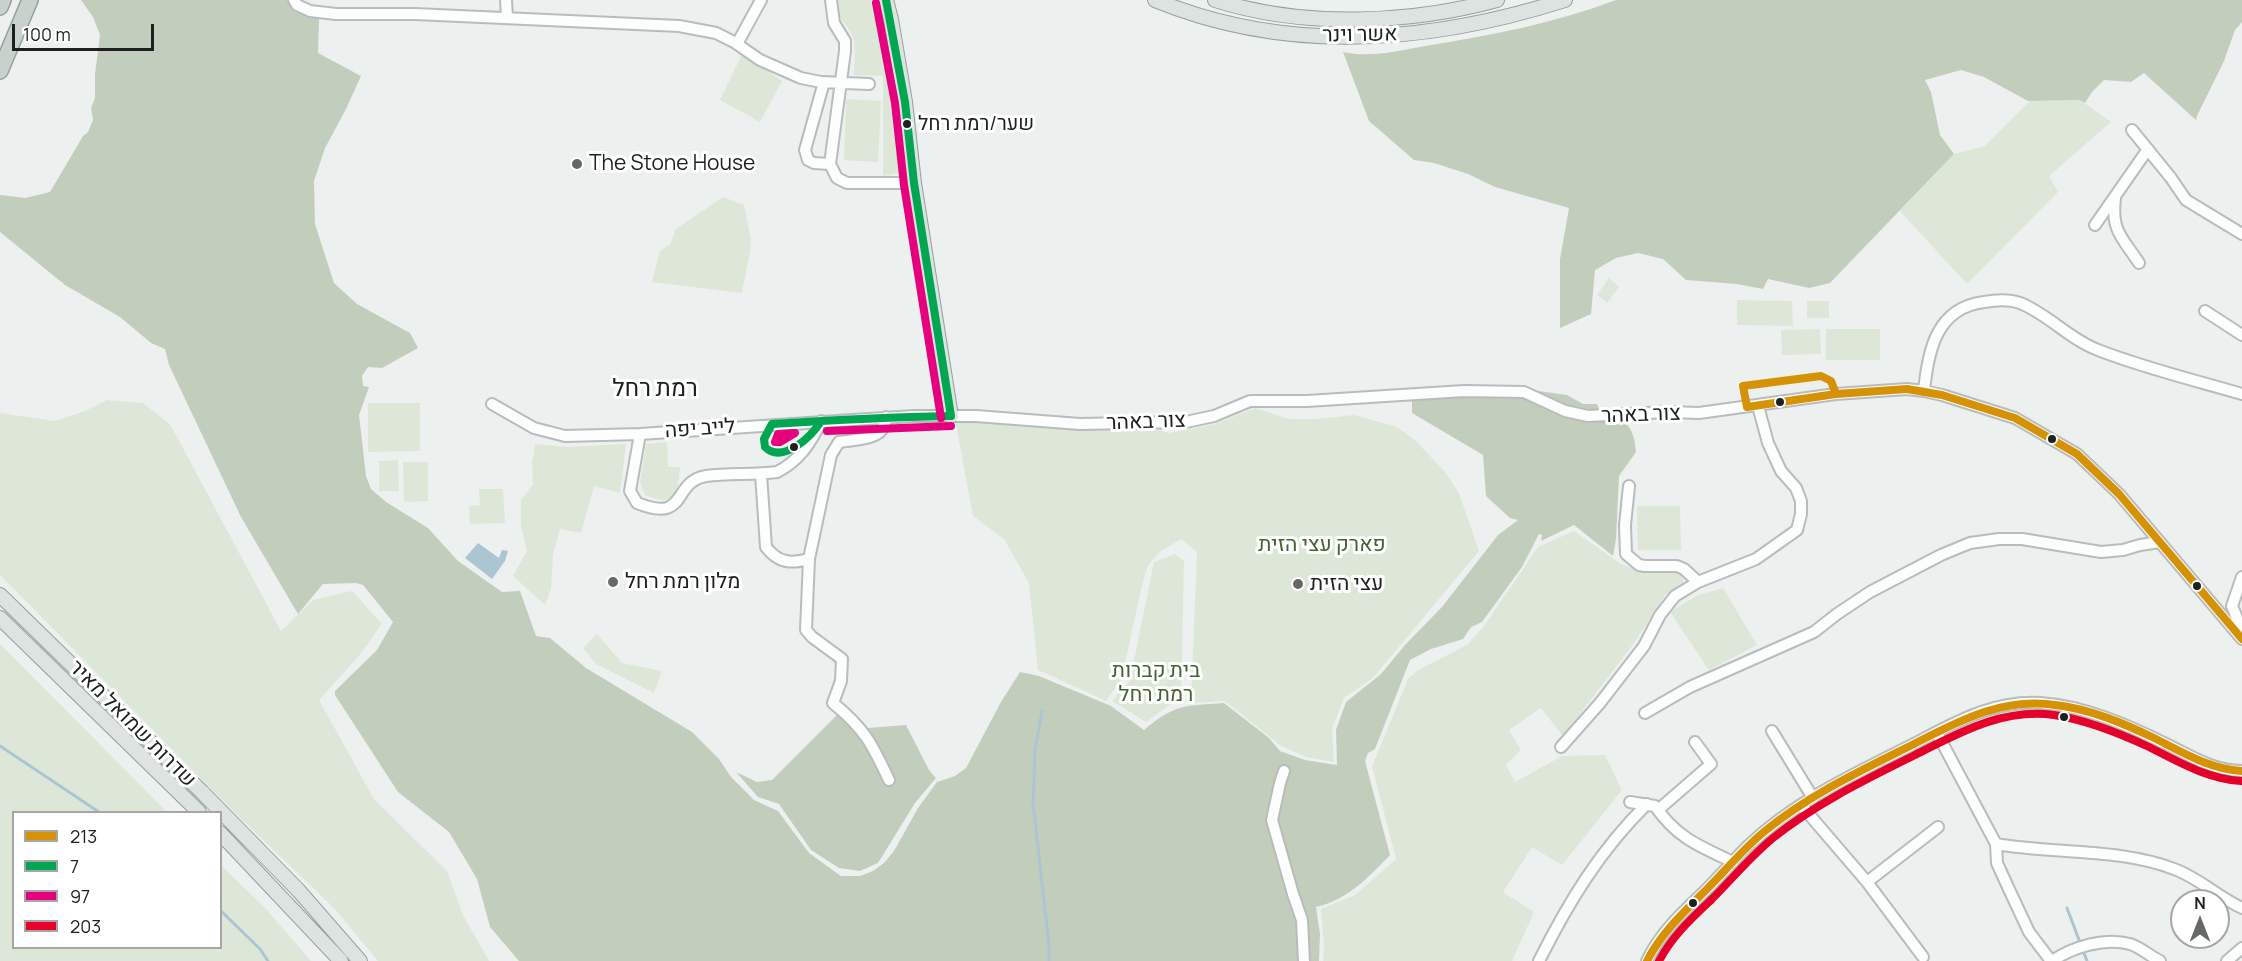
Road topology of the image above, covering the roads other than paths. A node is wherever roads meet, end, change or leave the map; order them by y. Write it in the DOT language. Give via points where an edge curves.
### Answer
graph roads {
  1 [pos="3,0"];
  2 [pos="30,0"];
  3 [pos="294,0"];
  4 [pos="506,0"];
  5 [pos="761,0"];
  6 [pos="831,0"];
  7 [pos="886,0"];
  8 [pos="1155,0"];
  9 [pos="1215,0"];
  10 [pos="1466,0"];
  11 [pos="1497,0"];
  12 [pos="1565,0"];
  13 [pos="0,8"];
  14 [pos="1455,10"];
  15 [pos="507,18"];
  16 [pos="737,44"];
  17 [pos="0,70"];
  18 [pos="824,82"];
  19 [pos="841,82"];
  20 [pos="869,84"];
  21 [pos="2133,130"];
  22 [pos="2148,149"];
  23 [pos="830,164"];
  24 [pos="914,183"];
  25 [pos="2116,195"];
  26 [pos="2095,225"];
  27 [pos="2242,234"];
  28 [pos="2139,262"];
  29 [pos="2205,311"];
  30 [pos="2240,331"];
  31 [pos="1924,391"];
  32 [pos="2242,394"];
  33 [pos="492,404"];
  34 [pos="1758,406"];
  35 [pos="951,416"];
  36 [pos="886,417"];
  37 [pos="821,421"];
  38 [pos="640,434"];
  39 [pos="761,474"];
  40 [pos="1629,486"];
  41 [pos="2160,542"];
  42 [pos="809,559"];
  43 [pos="2242,577"];
  44 [pos="1698,582"];
  45 [pos="0,595"];
  46 [pos="0,618"];
  47 [pos="2242,630"];
  48 [pos="2242,639"];
  49 [pos="1646,713"];
  50 [pos="1772,731"];
  51 [pos="1937,733"];
  52 [pos="1695,742"];
  53 [pos="1561,747"];
  54 [pos="1284,771"];
  55 [pos="2242,771"];
  56 [pos="889,780"];
  57 [pos="1813,798"];
  58 [pos="1630,802"];
  59 [pos="1647,804"];
  60 [pos="1801,805"];
  61 [pos="1658,810"];
  62 [pos="197,811"];
  63 [pos="221,811"];
  64 [pos="222,812"];
  65 [pos="1938,827"];
  66 [pos="222,835"];
  67 [pos="1996,844"];
  68 [pos="1734,862"];
  69 [pos="1868,882"];
  70 [pos="2242,908"];
  71 [pos="2242,948"];
  72 [pos="1923,957"];
  73 [pos="341,961"];
  74 [pos="360,961"];
  75 [pos="1304,961"];
  76 [pos="1539,961"];
  77 [pos="1647,961"];
  78 [pos="2051,961"];
  79 [pos="2160,961"];
  80 [pos="2227,961"];
  1 -- 13 [label="highway"];
  2 -- 17 [label="highway"];
  3 -- 15 [label="street" via="309,11 336,14"];
  4 -- 15 [label="street"];
  5 -- 16 [label="street"];
  6 -- 19 [label="street" via="834,23 845,41"];
  7 -- 24 [label="main road" via="905,102"];
  8 -- 12 [label="main road, אשר וינר" via="1247,28 1345,38 1411,34 1490,21"];
  9 -- 14 [label="main road, אשר וינר" via="1263,12 1329,18 1387,19"];
  10 -- 14 [label="street"];
  11 -- 14 [label="main road, אשר וינר"];
  15 -- 16 [label="street" via="679,26 716,33"];
  16 -- 18 [label="street" via="775,68"];
  18 -- 19 [label="street"];
  18 -- 23 [label="street" via="805,150 808,160"];
  19 -- 20 [label="street"];
  19 -- 23 [label="street"];
  21 -- 22 [label="street"];
  22 -- 25 [label="street"];
  22 -- 27 [label="street" via="2186,200"];
  23 -- 24 [label="street" via="837,178 847,183"];
  24 -- 35 [label="main road"];
  25 -- 26 [label="street"];
  25 -- 28 [label="street" via="2116,229"];
  29 -- 30 [label="street"];
  31 -- 32 [label="street" via="1927,359 1947,318 1961,308 1998,300 2019,302 2097,350"];
  31 -- 34 [label="street, צור באהר" via="1869,392"];
  31 -- 41 [label="street, צור באהר" via="2015,418 2077,454 2119,494"];
  33 -- 38 [label="street, לייב יפה" via="551,434"];
  34 -- 35 [label="street, צור באהר" via="1700,414 1588,416 1565,411 1524,392 1464,391 1250,401 1214,416 1186,422 1080,424"];
  34 -- 44 [label="street" via="1768,443 1802,501 1797,530 1756,559"];
  35 -- 36 [label="street, לייב יפה"];
  36 -- 37 [label="street, לייב יפה"];
  36 -- 42 [label="street" via="881,432 870,438 839,442 831,454"];
  37 -- 38 [label="street, לייב יפה"];
  37 -- 39 [label="street" via="798,458 777,472"];
  38 -- 39 [label="street" via="630,491 637,503 649,508 662,510 672,506 693,480"];
  39 -- 42 [label="street" via="766,547 772,556 783,560"];
  40 -- 44 [label="street" via="1626,554 1645,567 1684,568"];
  41 -- 48 [label="street, צור באהר"];
  41 -- 49 [label="street" via="2101,552 2022,539 1970,543 1870,592 1814,632 1690,687"];
  42 -- 56 [label="street" via="806,630 842,659 841,681 833,704 865,734"];
  43 -- 47 [label="street" via="2232,606"];
  44 -- 53 [label="street" via="1675,596 1644,646"];
  45 -- 63 [label="main road, שדרות שמואל מאיר"];
  46 -- 62 [label="main road, שדרות שמואל מאיר"];
  50 -- 57 [label="street"];
  51 -- 55 [label="street" via="1995,706 2042,703 2108,719 2210,766"];
  51 -- 57 [label="street"];
  51 -- 67 [label="street"];
  52 -- 61 [label="street" via="1712,764"];
  54 -- 75 [label="street" via="1272,820 1302,920"];
  57 -- 60 [label="street"];
  58 -- 59 [label="street"];
  59 -- 61 [label="street"];
  59 -- 76 [label="street" via="1599,857 1564,910"];
  60 -- 68 [label="street" via="1749,845"];
  60 -- 69 [label="street"];
  61 -- 68 [label="street" via="1668,825 1690,841"];
  64 -- 74 [label="main road, שדרות שמואל מאיר"];
  65 -- 69 [label="street"];
  66 -- 73 [label="main road"];
  67 -- 70 [label="street" via="2157,864 2190,876"];
  67 -- 78 [label="street" via="1997,863 2029,932"];
  68 -- 77 [label="street" via="1662,933"];
  69 -- 72 [label="street"];
  71 -- 80 [label="street"];
  78 -- 79 [label="street" via="2067,951 2108,942 2131,945"];
}
